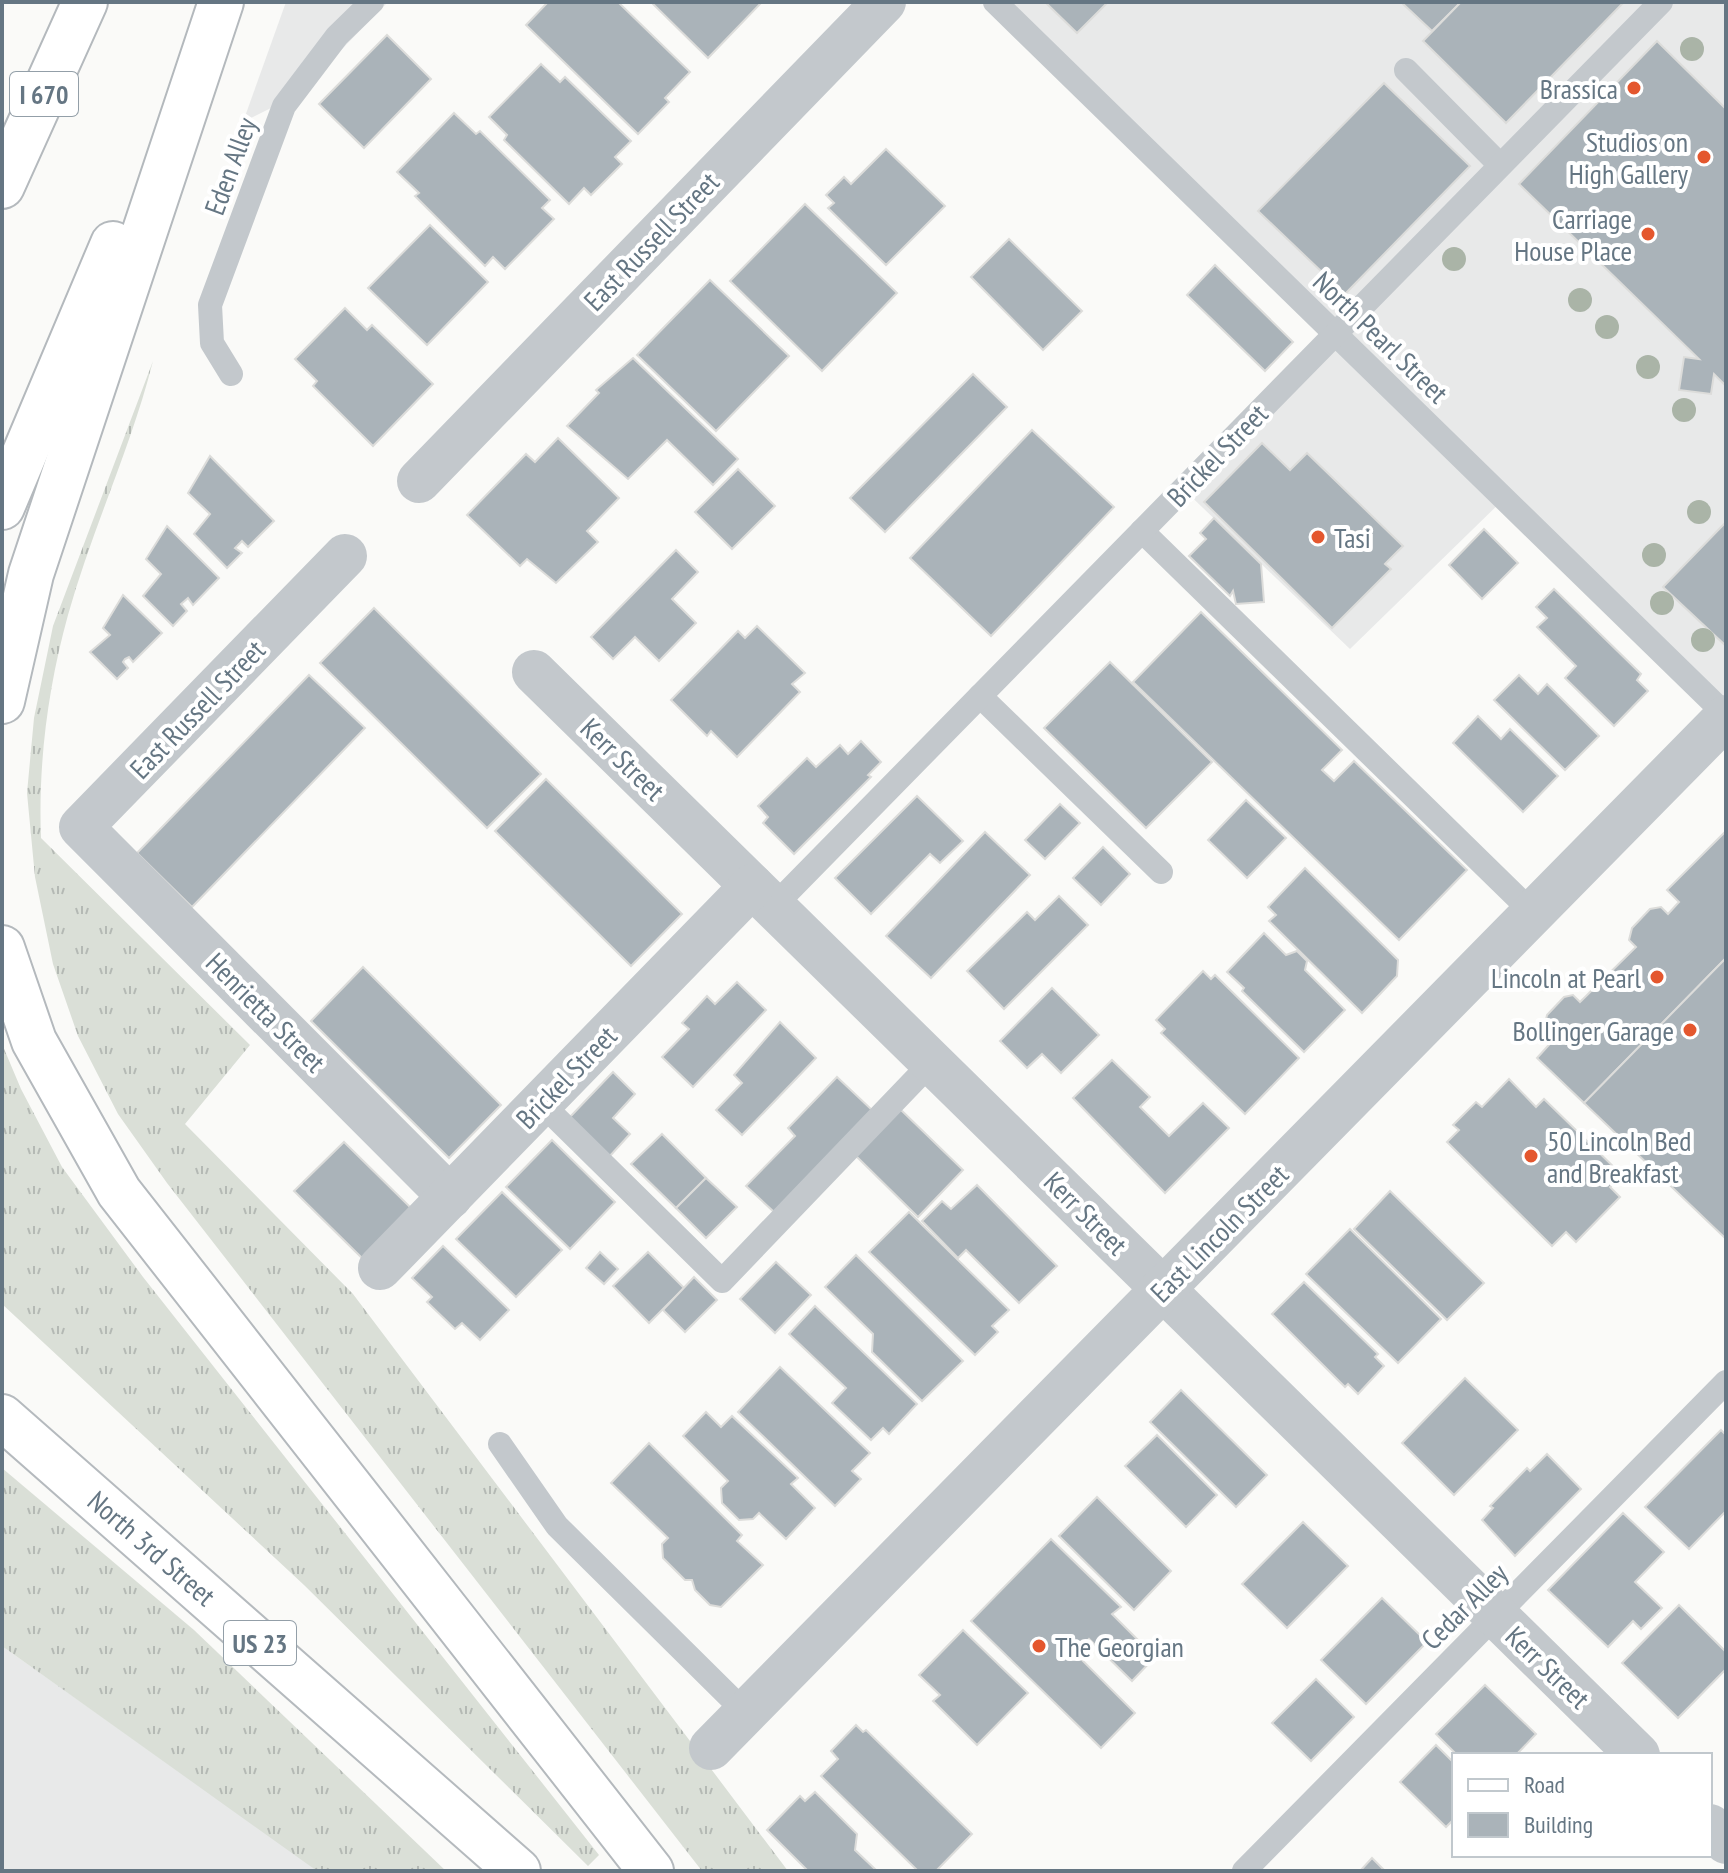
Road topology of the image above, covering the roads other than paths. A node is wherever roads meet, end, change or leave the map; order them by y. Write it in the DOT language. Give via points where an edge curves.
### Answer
graph roads {
  1 [pos="85,2"];
  2 [pos="215,2"];
  3 [pos="221,2"];
  4 [pos="372,2"];
  5 [pos="884,2"];
  6 [pos="995,2"];
  7 [pos="1661,2"];
  8 [pos="1406,70"];
  9 [pos="1500,165"];
  10 [pos="2,186"];
  11 [pos="1335,334"];
  12 [pos="231,374"];
  13 [pos="419,481"];
  14 [pos="2,507"];
  15 [pos="1142,531"];
  16 [pos="345,556"];
  17 [pos="534,672"];
  18 [pos="980,696"];
  19 [pos="2,701"];
  20 [pos="1726,716"];
  21 [pos="81,827"];
  22 [pos="1161,872"];
  23 [pos="762,897"];
  24 [pos="1533,913"];
  25 [pos="2,948"];
  26 [pos="932,1062"];
  27 [pos="541,1103"];
  28 [pos="450,1197"];
  29 [pos="380,1268"];
  30 [pos="1163,1289"];
  31 [pos="1726,1382"];
  32 [pos="2,1417"];
  33 [pos="500,1444"];
  34 [pos="1496,1616"];
  35 [pos="745,1712"];
  36 [pos="711,1748"];
  37 [pos="1636,1753"];
  38 [pos="518,1871"];
  39 [pos="651,1871"];
  40 [pos="1244,1871"];
  1 -- 10 [label="main road, I 670"];
  2 -- 14 [label="main road"];
  3 -- 19 [label="main road" via="31,574"];
  4 -- 12 [label="lane, Eden Alley" via="337,36 284,106 210,305 212,343"];
  5 -- 13 [label="street, East Russell Street"];
  6 -- 11 [label="lane, North Pearl Street"];
  7 -- 9 [label="lane, Brickel Street"];
  8 -- 9 [label="lane"];
  9 -- 11 [label="lane, Brickel Street"];
  11 -- 15 [label="lane, Brickel Street"];
  11 -- 20 [label="lane, North Pearl Street"];
  15 -- 18 [label="lane, Brickel Street"];
  15 -- 24 [label="lane"];
  16 -- 21 [label="street, East Russell Street"];
  17 -- 23 [label="street, Kerr Street"];
  18 -- 22 [label="lane"];
  18 -- 23 [label="lane, Brickel Street"];
  20 -- 24 [label="street, East Lincoln Street"];
  21 -- 28 [label="street, Henrietta Street"];
  23 -- 26 [label="street, Kerr Street"];
  23 -- 27 [label="street, Brickel Street"];
  24 -- 30 [label="street, East Lincoln Street"];
  25 -- 39 [label="main road" via="34,1041 119,1192"];
  26 -- 27 [label="lane" via="722,1281"];
  26 -- 30 [label="street, Kerr Street"];
  27 -- 28 [label="street, Brickel Street"];
  28 -- 29 [label="street, Brickel Street"];
  30 -- 34 [label="street, Kerr Street"];
  30 -- 35 [label="street, East Lincoln Street"];
  31 -- 34 [label="lane, Cedar Alley"];
  32 -- 38 [label="main road, North 3rd Street / US 23"];
  33 -- 35 [label="lane" via="557,1526"];
  34 -- 37 [label="street, Kerr Street"];
  34 -- 40 [label="lane, Cedar Alley"];
  35 -- 36 [label="street, East Lincoln Street"];
}
